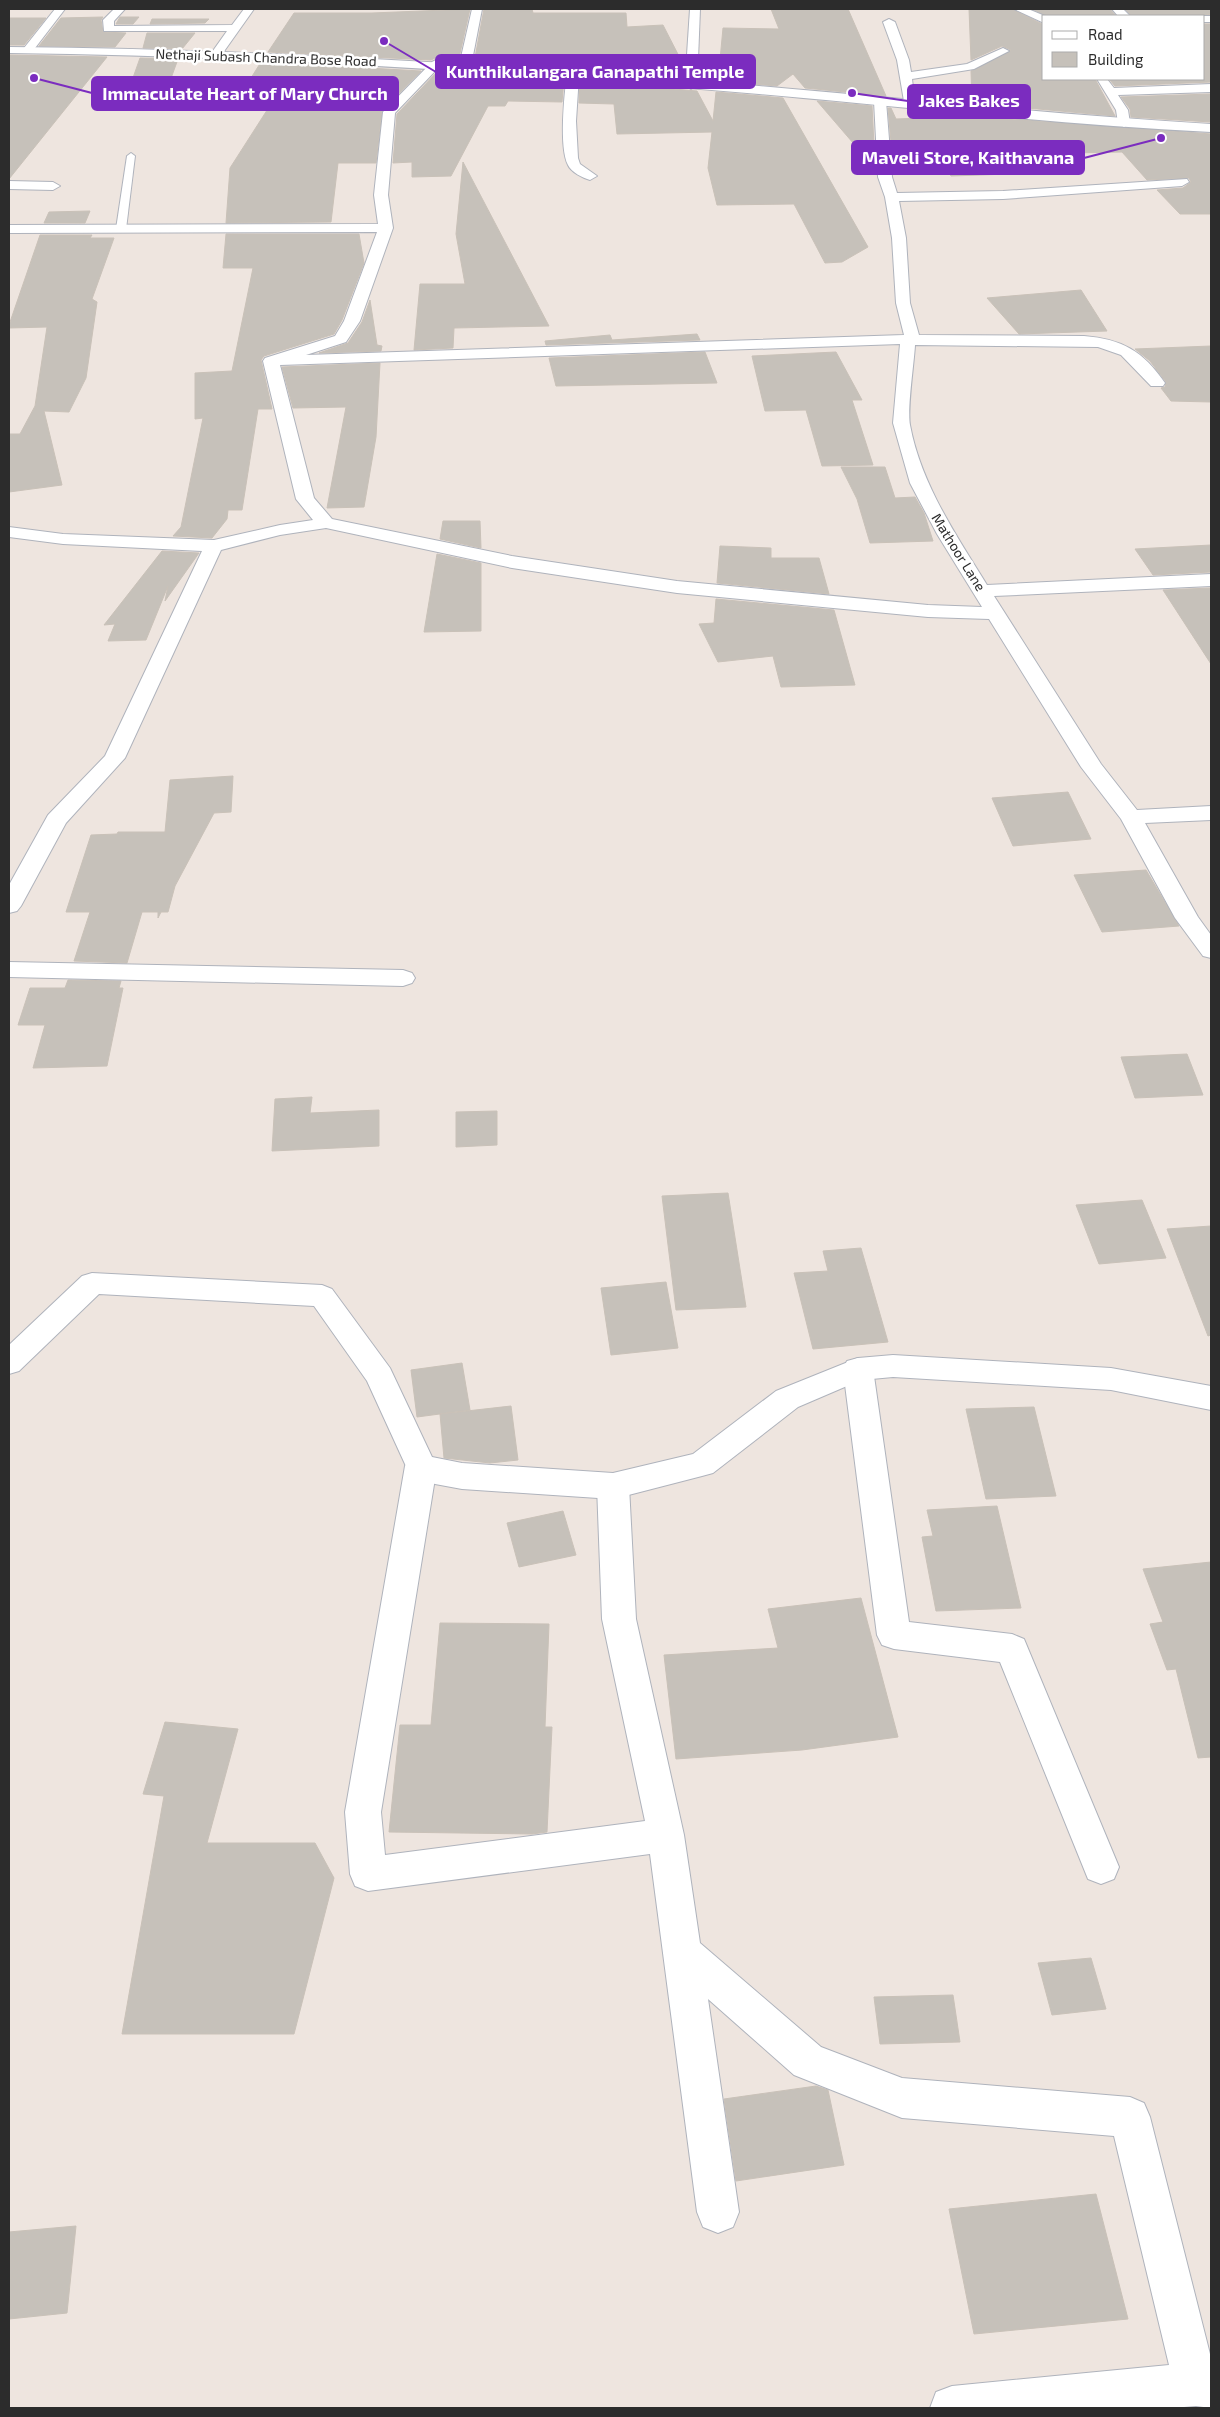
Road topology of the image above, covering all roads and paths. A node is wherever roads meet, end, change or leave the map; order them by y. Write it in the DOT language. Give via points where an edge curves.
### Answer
graph roads {
  1 [pos="60,9"];
  2 [pos="120,9"];
  3 [pos="249,9"];
  4 [pos="476,9"];
  5 [pos="695,9"];
  6 [pos="1019,9"];
  7 [pos="171,15"];
  8 [pos="1042,19"];
  9 [pos="889,22"];
  10 [pos="159,28"];
  11 [pos="235,28"];
  12 [pos="9,50"];
  13 [pos="28,50"];
  14 [pos="1003,51"];
  15 [pos="135,53"];
  16 [pos="216,55"];
  17 [pos="436,64"];
  18 [pos="465,66"];
  19 [pos="574,75"];
  20 [pos="906,76"];
  21 [pos="1103,80"];
  22 [pos="690,85"];
  23 [pos="1211,88"];
  24 [pos="1112,92"];
  25 [pos="880,101"];
  26 [pos="909,104"];
  27 [pos="1124,124"];
  28 [pos="1211,128"];
  29 [pos="131,156"];
  30 [pos="590,176"];
  31 [pos="1182,182"];
  32 [pos="9,184"];
  33 [pos="53,186"];
  34 [pos="892,197"];
  35 [pos="386,228"];
  36 [pos="9,229"];
  37 [pos="121,229"];
  38 [pos="911,340"];
  39 [pos="271,362"];
  40 [pos="1157,383"];
  41 [pos="326,523"];
  42 [pos="9,532"];
  43 [pos="214,546"];
  44 [pos="1211,580"];
  45 [pos="983,591"];
  46 [pos="997,613"];
  47 [pos="1211,813"];
  48 [pos="1132,817"];
  49 [pos="9,906"];
  50 [pos="1211,951"];
  51 [pos="9,969"];
  52 [pos="403,978"];
  53 [pos="9,1363"];
  54 [pos="858,1369"];
  55 [pos="1211,1398"];
  56 [pos="421,1466"];
  57 [pos="613,1486"];
  58 [pos="666,1835"];
  59 [pos="1101,1867"];
  60 [pos="682,1952"];
  61 [pos="718,2212"];
  62 [pos="1204,2385"];
  63 [pos="952,2408"];
  1 -- 13 [label="street"];
  2 -- 10 [label="street" via="109,20 108,29"];
  3 -- 11 [label="street"];
  4 -- 18 [label="street"];
  5 -- 22 [label="street"];
  6 -- 8 [label="street"];
  7 -- 10 [label="street"];
  9 -- 20 [label="street"];
  10 -- 11 [label="street"];
  10 -- 15 [label="street"];
  11 -- 16 [label="street"];
  12 -- 13 [label="street, Nethaji Subash Chandra Bose Road"];
  13 -- 15 [label="street, Nethaji Subash Chandra Bose Road"];
  14 -- 20 [label="street" via="970,67"];
  15 -- 16 [label="street, Nethaji Subash Chandra Bose Road"];
  16 -- 17 [label="street, Nethaji Subash Chandra Bose Road"];
  17 -- 18 [label="street, Nethaji Subash Chandra Bose Road"];
  17 -- 35 [label="street" via="389,112 381,195"];
  18 -- 19 [label="street, Nethaji Subash Chandra Bose Road"];
  19 -- 22 [label="street, Nethaji Subash Chandra Bose Road"];
  19 -- 30 [label="street" via="570,93 571,154 574,165"];
  20 -- 26 [label="street"];
  21 -- 24 [label="street"];
  22 -- 25 [label="street, Nethaji Subash Chandra Bose Road"];
  23 -- 24 [label="street"];
  24 -- 27 [label="street" via="1122,110"];
  25 -- 26 [label="street, Nethaji Subash Chandra Bose Road"];
  25 -- 34 [label="street, Mathoor Lane" via="884,176"];
  26 -- 27 [label="street, Nethaji Subash Chandra Bose Road"];
  27 -- 28 [label="street, Nethaji Subash Chandra Bose Road"];
  29 -- 37 [label="lane"];
  31 -- 34 [label="street" via="1011,194"];
  32 -- 33 [label="street"];
  34 -- 38 [label="street, Mathoor Lane"];
  35 -- 37 [label="street"];
  35 -- 39 [label="street" via="352,321 341,339"];
  36 -- 37 [label="street"];
  38 -- 39 [label="street"];
  38 -- 40 [label="street" via="1112,343 1138,361"];
  38 -- 45 [label="street, Mathoor Lane" via="901,423 919,483 946,534"];
  39 -- 41 [label="street" via="305,498"];
  41 -- 43 [label="street"];
  41 -- 46 [label="street" via="512,562 677,587 928,611"];
  42 -- 43 [label="street" via="63,539"];
  43 -- 49 [label="street" via="114,758 56,820"];
  44 -- 45 [label="street"];
  45 -- 46 [label="street, Mathoor Lane"];
  46 -- 48 [label="street, Mathoor Lane" via="1092,767"];
  47 -- 48 [label="street"];
  48 -- 50 [label="street, Mathoor Lane" via="1187,918"];
  51 -- 52 [label="street"];
  53 -- 56 [label="street" via="92,1283 322,1296 379,1376"];
  54 -- 55 [label="street" via="893,1366 1111,1379"];
  54 -- 57 [label="street" via="787,1399 702,1464"];
  54 -- 59 [label="street" via="894,1636 1012,1649"];
  56 -- 57 [label="street" via="435,1472 462,1476"];
  56 -- 58 [label="street" via="363,1812 368,1874"];
  57 -- 58 [label="street" via="619,1619"];
  58 -- 60 [label="street"];
  60 -- 61 [label="street"];
  60 -- 62 [label="street" via="808,2061 902,2098 1130,2117"];
  62 -- 63 [label="street"];
}
